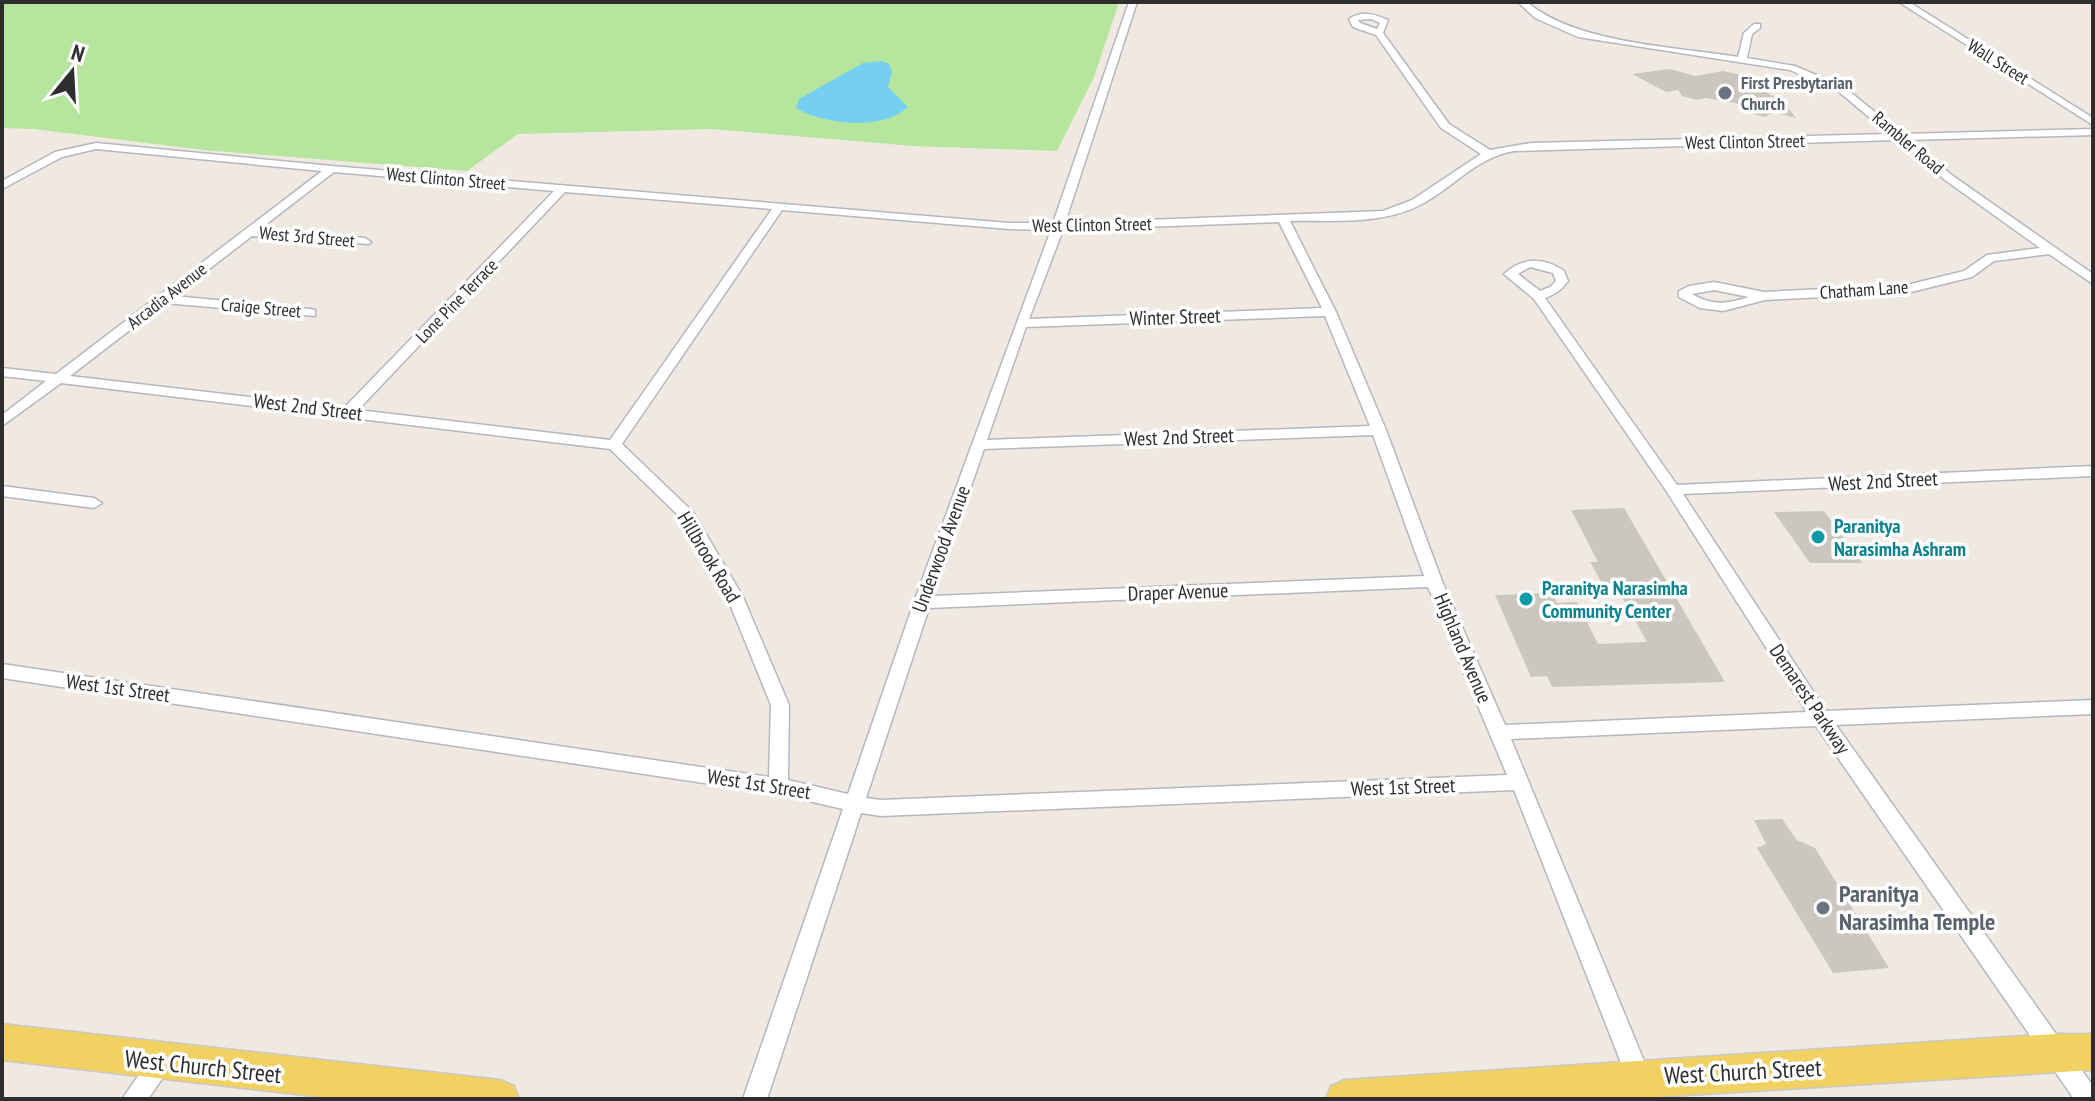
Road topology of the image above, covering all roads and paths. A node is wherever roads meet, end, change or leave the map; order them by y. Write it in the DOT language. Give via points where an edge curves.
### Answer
graph roads {
  1 [pos="1133,2"];
  2 [pos="1522,2"];
  3 [pos="1903,2"];
  4 [pos="1757,26"];
  5 [pos="1379,33"];
  6 [pos="1742,59"];
  7 [pos="2093,122"];
  8 [pos="2093,132"];
  9 [pos="1897,138"];
  10 [pos="1488,154"];
  11 [pos="332,169"];
  12 [pos="2,186"];
  13 [pos="563,188"];
  14 [pos="779,207"];
  15 [pos="1283,219"];
  16 [pos="1058,227"];
  17 [pos="249,232"];
  18 [pos="365,242"];
  19 [pos="2054,250"];
  20 [pos="2093,280"];
  21 [pos="1538,296"];
  22 [pos="1764,296"];
  23 [pos="164,299"];
  24 [pos="1330,312"];
  25 [pos="310,313"];
  26 [pos="1021,323"];
  27 [pos="2,372"];
  28 [pos="59,379"];
  29 [pos="349,411"];
  30 [pos="2,422"];
  31 [pos="1379,430"];
  32 [pos="614,445"];
  33 [pos="979,445"];
  34 [pos="2093,471"];
  35 [pos="1673,490"];
  36 [pos="2,491"];
  37 [pos="94,503"];
  38 [pos="1434,581"];
  39 [pos="922,602"];
  40 [pos="2,671"];
  41 [pos="2093,707"];
  42 [pos="1820,717"];
  43 [pos="1498,732"];
  44 [pos="1520,782"];
  45 [pos="778,786"];
  46 [pos="854,805"];
  47 [pos="2,1042"];
  48 [pos="2055,1052"];
  49 [pos="2093,1052"];
  50 [pos="161,1063"];
  51 [pos="1639,1078"];
  52 [pos="1542,1094"];
  53 [pos="134,1099"];
  54 [pos="500,1099"];
  55 [pos="755,1099"];
  56 [pos="1345,1099"];
  57 [pos="2088,1099"];
  1 -- 16 [label="street, Underwood Avenue"];
  2 -- 6 [label="street, Rambler Road" via="1538,16 1581,35"];
  3 -- 7 [label="street, Wall Street"];
  4 -- 6 [label="street" via="1748,33"];
  5 -- 10 [label="street" via="1445,126"];
  6 -- 9 [label="street, Rambler Road" via="1792,68 1841,89"];
  8 -- 9 [label="street, West Clinton Street"];
  9 -- 10 [label="street, West Clinton Street" via="1531,146"];
  9 -- 19 [label="street, Rambler Road"];
  10 -- 15 [label="street, West Clinton Street" via="1410,208"];
  11 -- 12 [label="street, West Clinton Street" via="76,147 56,153"];
  11 -- 13 [label="street, West Clinton Street"];
  11 -- 17 [label="street, Arcadia Avenue"];
  13 -- 14 [label="street, West Clinton Street"];
  13 -- 29 [label="street, Lone Pine Terrace"];
  14 -- 16 [label="street, West Clinton Street"];
  14 -- 32 [label="street"];
  15 -- 16 [label="street, West Clinton Street"];
  15 -- 24 [label="street, Highland Avenue"];
  16 -- 26 [label="street, Underwood Avenue"];
  17 -- 18 [label="street, West 3rd Street"];
  17 -- 23 [label="street, Arcadia Avenue"];
  19 -- 20 [label="street, Rambler Road"];
  19 -- 22 [label="street, Chatham Lane" via="1991,258 1968,274 1907,289"];
  21 -- 35 [label="street, Demarest Parkway"];
  22 -- 22 [label="street, Chatham Lane" via="1714,286 1683,294 1701,307 1727,309"];
  23 -- 25 [label="street, Craige Street"];
  23 -- 28 [label="street, Arcadia Avenue"];
  24 -- 26 [label="street, Winter Street"];
  24 -- 31 [label="street, Highland Avenue"];
  26 -- 33 [label="street, Underwood Avenue"];
  27 -- 28 [label="street, West 2nd Street"];
  28 -- 29 [label="street, West 2nd Street"];
  28 -- 30 [label="street, Arcadia Avenue"];
  29 -- 32 [label="street, West 2nd Street"];
  31 -- 33 [label="street, West 2nd Street"];
  31 -- 38 [label="street, Highland Avenue"];
  32 -- 45 [label="street, Hillbrook Road" via="688,516 735,597 780,705"];
  33 -- 39 [label="street, Underwood Avenue"];
  34 -- 35 [label="street, West 2nd Street"];
  35 -- 42 [label="street, Demarest Parkway"];
  36 -- 37 [label="street"];
  38 -- 39 [label="street, Draper Avenue"];
  38 -- 43 [label="street, Highland Avenue"];
  39 -- 46 [label="street, Underwood Avenue"];
  40 -- 45 [label="street, West 1st Street"];
  41 -- 42 [label="street"];
  42 -- 43 [label="street"];
  42 -- 48 [label="street, Demarest Parkway"];
  43 -- 44 [label="street, Highland Avenue"];
  44 -- 46 [label="street, West 1st Street"];
  44 -- 51 [label="street, Highland Avenue"];
  45 -- 46 [label="street, West 1st Street"];
  46 -- 55 [label="street, Underwood Avenue"];
  47 -- 50 [label="main road, West Church Street"];
  48 -- 49 [label="main road, West Church Street"];
  48 -- 51 [label="main road, West Church Street"];
  48 -- 57 [label="street, Demarest Parkway"];
  50 -- 53 [label="street"];
  50 -- 54 [label="main road, West Church Street"];
  51 -- 52 [label="main road, West Church Street"];
  52 -- 56 [label="main road, West Church Street"];
}
